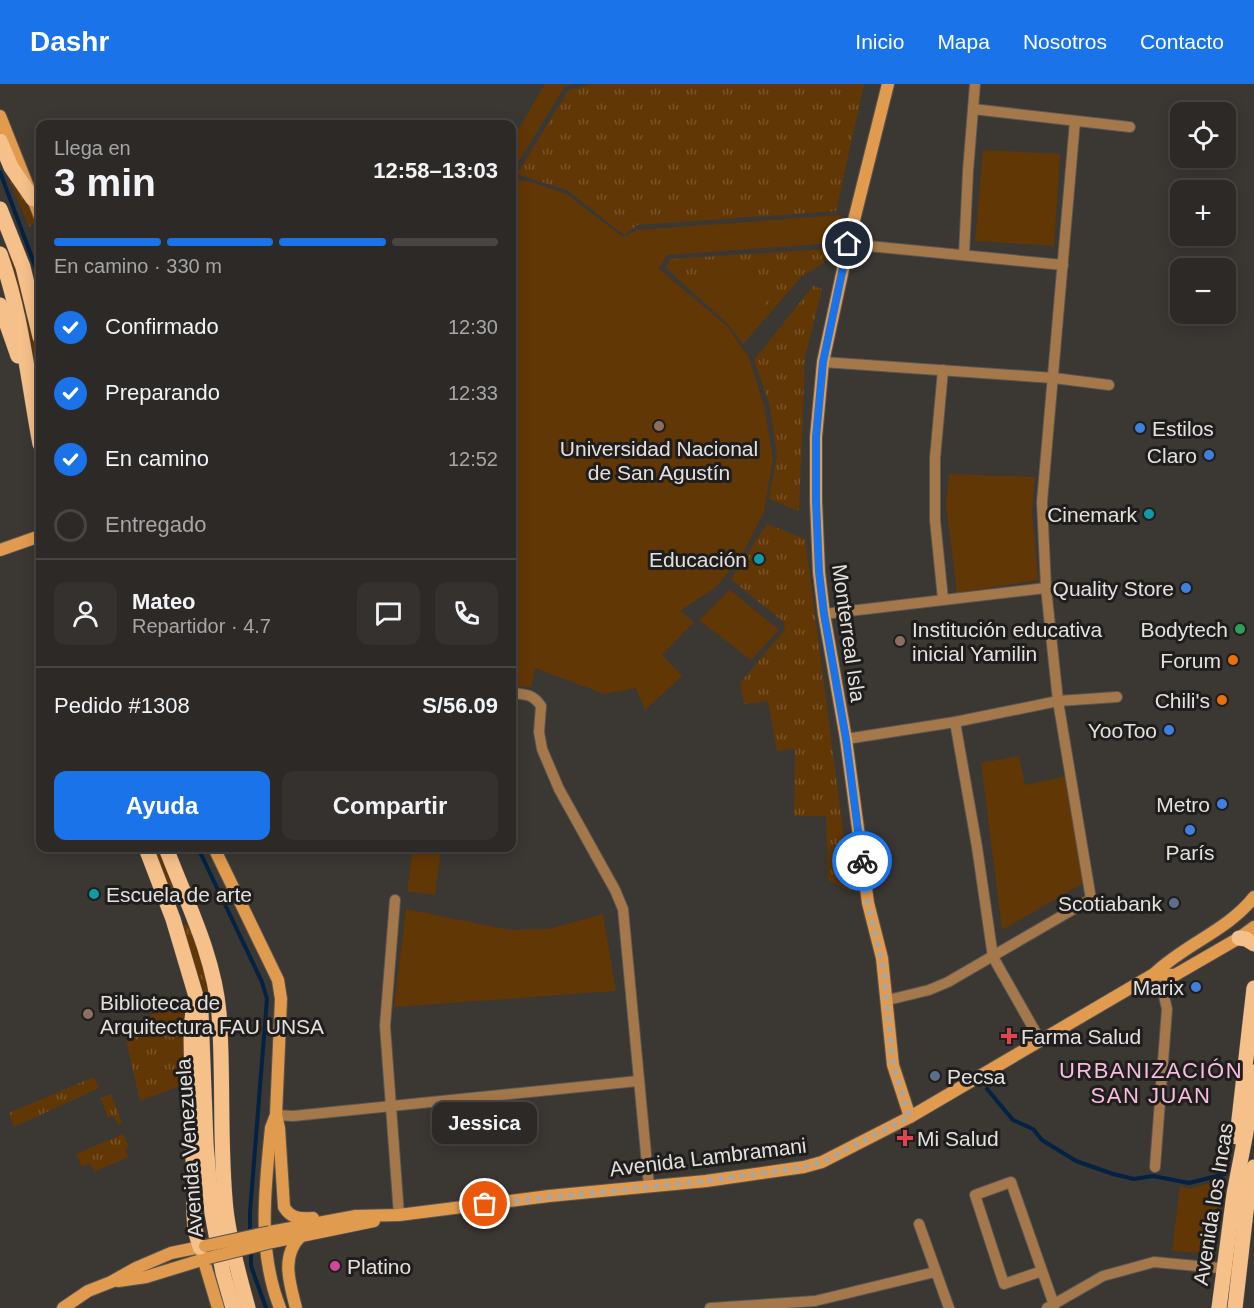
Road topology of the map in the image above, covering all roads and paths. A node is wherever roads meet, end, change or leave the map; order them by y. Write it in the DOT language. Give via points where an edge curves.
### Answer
graph roads {
  1 [pos="888,84"];
  2 [pos="975,84"];
  3 [pos="973,109"];
  4 [pos="0,116"];
  5 [pos="1075,121"];
  6 [pos="1130,128"];
  7 [pos="0,141"];
  8 [pos="33,199"];
  9 [pos="36,207"];
  10 [pos="0,209"];
  11 [pos="848,244"];
  12 [pos="0,254"];
  13 [pos="964,255"];
  14 [pos="1063,265"];
  15 [pos="0,305"];
  16 [pos="36,311"];
  17 [pos="823,362"];
  18 [pos="943,370"];
  19 [pos="27,375"];
  20 [pos="1054,378"];
  21 [pos="1109,385"];
  22 [pos="36,423"];
  23 [pos="36,537"];
  24 [pos="0,550"];
  25 [pos="1046,588"];
  26 [pos="943,599"];
  27 [pos="824,614"];
  28 [pos="516,693"];
  29 [pos="1117,697"];
  30 [pos="1058,701"];
  31 [pos="955,722"];
  32 [pos="846,739"];
  33 [pos="148,852"];
  34 [pos="168,852"];
  35 [pos="216,852"];
  36 [pos="1254,897"];
  37 [pos="396,900"];
  38 [pos="1254,908"];
  39 [pos="1254,927"];
  40 [pos="1239,938"];
  41 [pos="1254,944"];
  42 [pos="993,957"];
  43 [pos="1154,974"];
  44 [pos="1254,988"];
  45 [pos="195,989"];
  46 [pos="888,1000"];
  47 [pos="1040,1040"];
  48 [pos="1254,1072"];
  49 [pos="638,1081"];
  50 [pos="390,1106"];
  51 [pos="276,1115"];
  52 [pos="910,1117"];
  53 [pos="1155,1167"];
  54 [pos="1254,1167"];
  55 [pos="649,1186"];
  56 [pos="1245,1189"];
  57 [pos="399,1215"];
  58 [pos="356,1216"];
  59 [pos="920,1224"];
  60 [pos="300,1236"];
  61 [pos="271,1237"];
  62 [pos="204,1252"];
  63 [pos="1224,1268"];
  64 [pos="1239,1270"];
  65 [pos="1042,1271"];
  66 [pos="936,1272"];
  67 [pos="1050,1306"];
  68 [pos="63,1308"];
  69 [pos="218,1308"];
  70 [pos="233,1308"];
  71 [pos="249,1308"];
  72 [pos="280,1308"];
  73 [pos="296,1308"];
  74 [pos="710,1308"];
  75 [pos="949,1308"];
  76 [pos="1219,1308"];
  77 [pos="1235,1308"];
  1 -- 11 [label="main road, Monterreal Isla"];
  2 -- 3 [label="street"];
  3 -- 5 [label="street"];
  3 -- 13 [label="street"];
  4 -- 8 [label="main road"];
  5 -- 6 [label="street"];
  5 -- 14 [label="street"];
  7 -- 8 [label="main road" via="11,167"];
  8 -- 9 [label="main road"];
  10 -- 16 [label="main road"];
  11 -- 13 [label="street"];
  11 -- 17 [label="main road, Monterreal Isla"];
  12 -- 19 [label="main road" via="8,275"];
  13 -- 14 [label="street"];
  14 -- 20 [label="street"];
  15 -- 19 [label="main road"];
  17 -- 18 [label="street"];
  17 -- 27 [label="main road, Monterreal Isla" via="816,437 819,572"];
  18 -- 20 [label="street"];
  18 -- 26 [label="street" via="935,458 935,520"];
  19 -- 22 [label="main road"];
  20 -- 21 [label="street"];
  20 -- 25 [label="street" via="1042,502"];
  23 -- 24 [label="main road"];
  25 -- 26 [label="street"];
  25 -- 30 [label="street"];
  26 -- 27 [label="street"];
  27 -- 32 [label="main road, Monterreal Isla"];
  28 -- 49 [label="street" via="529,695 538,702 542,712 542,749 623,909"];
  29 -- 30 [label="street"];
  30 -- 31 [label="street"];
  30 -- 42 [label="street" via="1091,899"];
  31 -- 32 [label="street"];
  31 -- 42 [label="street"];
  32 -- 46 [label="main road, Monterreal Isla" via="868,903"];
  33 -- 45 [label="main road, Avenida Venezuela"];
  34 -- 71 [label="main road, Avenida Venezuela" via="208,959 219,1011 226,1211"];
  35 -- 51 [label="main road" via="278,980 281,1029"];
  36 -- 38 [label="main road"];
  36 -- 43 [label="main road, Avenida Lambramani" via="1236,917 1169,959"];
  37 -- 50 [label="street" via="385,1014"];
  39 -- 40 [label="main road, Avenida Lambramani"];
  40 -- 41 [label="main road"];
  40 -- 43 [label="main road, Avenida Lambramani" via="1174,975"];
  42 -- 46 [label="street" via="929,990"];
  42 -- 47 [label="street"];
  43 -- 47 [label="main road, Avenida Lambramani"];
  43 -- 53 [label="street" via="1167,1009"];
  44 -- 56 [label="main road" via="1238,1118"];
  45 -- 62 [label="main road" via="191,1030 195,1230"];
  45 -- 70 [label="main road, Avenida Venezuela" via="201,1013 212,1213"];
  46 -- 52 [label="main road, Monterreal Isla" via="893,1065"];
  47 -- 52 [label="main road, Avenida Lambramani"];
  48 -- 56 [label="main road, Avenida los Incas" via="1246,1132"];
  49 -- 50 [label="street"];
  49 -- 55 [label="street"];
  50 -- 51 [label="street"];
  50 -- 57 [label="street"];
  51 -- 58 [label="main road" via="282,1197 287,1212 302,1219"];
  51 -- 72 [label="main road" via="267,1167 265,1239 270,1279"];
  52 -- 55 [label="main road, Avenida Lambramani" via="822,1162 804,1167"];
  54 -- 56 [label="main road, Avenida los Incas"];
  55 -- 57 [label="main road, Avenida Lambramani"];
  56 -- 63 [label="main road, Avenida los Incas"];
  56 -- 64 [label="main road, Avenida los Incas"];
  57 -- 58 [label="main road, Avenida Lambramani"];
  57 -- 60 [label="main road, Avenida Lambramani"];
  58 -- 61 [label="main road, Avenida Lambramani"];
  59 -- 66 [label="street"];
  60 -- 61 [label="main road, Avenida Lambramani"];
  60 -- 73 [label="main road" via="288,1261"];
  61 -- 62 [label="main road, bridge"];
  62 -- 68 [label="main road" via="171,1253 88,1291"];
  62 -- 69 [label="main road, Avenida Venezuela"];
  63 -- 64 [label="street"];
  63 -- 67 [label="street" via="1154,1262 1103,1276"];
  63 -- 76 [label="main road, Avenida los Incas"];
  64 -- 77 [label="main road, Avenida los Incas"];
  65 -- 65 [label="street" via="1011,1182 975,1195 1004,1284"];
  65 -- 67 [label="street"];
  66 -- 74 [label="street" via="815,1301"];
  66 -- 75 [label="street"];
}
